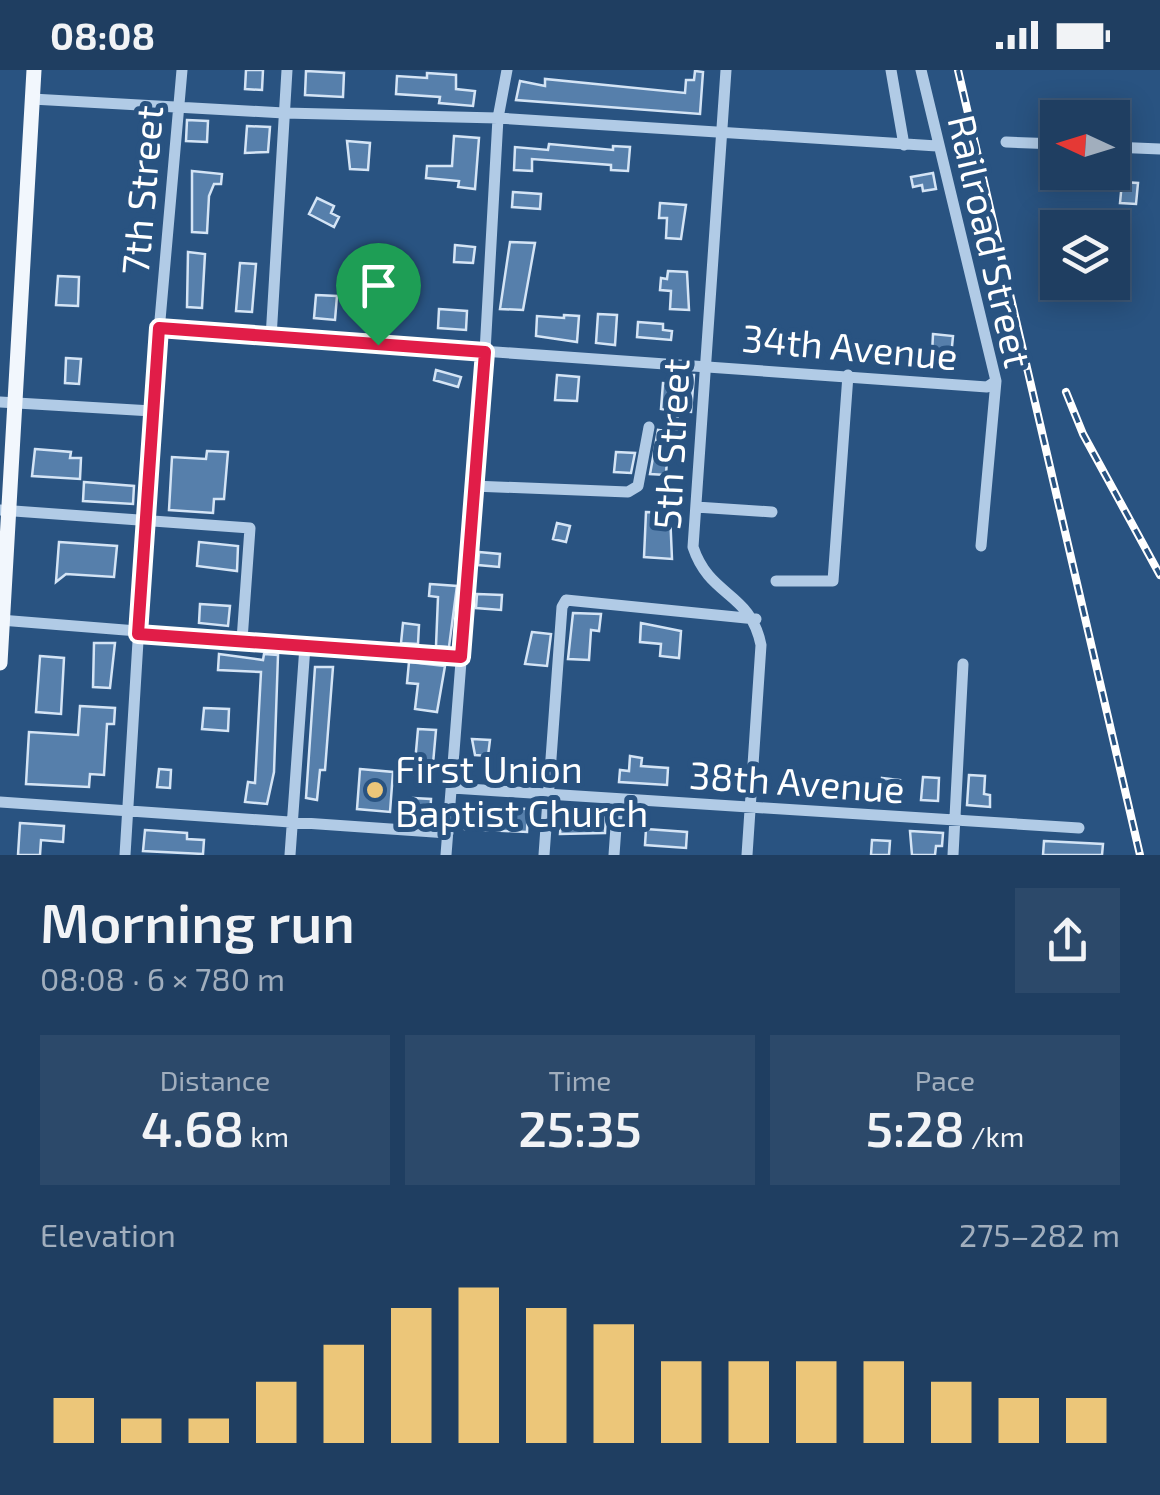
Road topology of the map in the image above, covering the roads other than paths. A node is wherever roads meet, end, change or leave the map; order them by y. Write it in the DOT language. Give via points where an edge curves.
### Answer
graph roads {
  1 [pos="34,70"];
  2 [pos="182,70"];
  3 [pos="288,70"];
  4 [pos="507,70"];
  5 [pos="726,70"];
  6 [pos="890,70"];
  7 [pos="921,70"];
  8 [pos="32,99"];
  9 [pos="178,106"];
  10 [pos="284,114"];
  11 [pos="498,118"];
  12 [pos="721,133"];
  13 [pos="1006,142"];
  14 [pos="1040,143"];
  15 [pos="904,145"];
  16 [pos="937,146"];
  17 [pos="1130,148"];
  18 [pos="1160,149"];
  19 [pos="159,328"];
  20 [pos="271,338"];
  21 [pos="485,352"];
  22 [pos="704,364"];
  23 [pos="848,375"];
  24 [pos="996,382"];
  25 [pos="7,402"];
  26 [pos="152,411"];
  27 [pos="650,427"];
  28 [pos="473,486"];
  29 [pos="696,507"];
  30 [pos="4,510"];
  31 [pos="772,512"];
  32 [pos="148,520"];
  33 [pos="981,546"];
  34 [pos="776,581"];
  35 [pos="756,619"];
  36 [pos="1,620"];
  37 [pos="138,634"];
  38 [pos="242,640"];
  39 [pos="306,646"];
  40 [pos="461,657"];
  41 [pos="0,664"];
  42 [pos="963,664"];
  43 [pos="452,788"];
  44 [pos="548,795"];
  45 [pos="618,799"];
  46 [pos="0,802"];
  47 [pos="750,807"];
  48 [pos="128,809"];
  49 [pos="292,821"];
  50 [pos="955,821"];
  51 [pos="1079,828"];
  52 [pos="448,833"];
  53 [pos="125,855"];
  54 [pos="290,855"];
  55 [pos="446,855"];
  56 [pos="544,855"];
  57 [pos="614,855"];
  58 [pos="747,855"];
  59 [pos="953,855"];
  1 -- 8 [label="main road"];
  2 -- 9 [label="street, 7th Street"];
  3 -- 10 [label="street"];
  4 -- 11 [label="street"];
  5 -- 12 [label="street, 5th Street"];
  6 -- 15 [label="street"];
  7 -- 16 [label="street, Railroad Street"];
  8 -- 9 [label="street"];
  8 -- 25 [label="main road"];
  9 -- 10 [label="street"];
  9 -- 19 [label="street, 7th Street"];
  10 -- 11 [label="street"];
  10 -- 20 [label="street"];
  11 -- 12 [label="street"];
  11 -- 21 [label="street"];
  12 -- 15 [label="street"];
  12 -- 22 [label="street, 5th Street"];
  13 -- 14 [label="street"];
  15 -- 16 [label="street"];
  16 -- 24 [label="street, Railroad Street"];
  17 -- 18 [label="street"];
  19 -- 20 [label="street, 34th Avenue"];
  19 -- 26 [label="street, 7th Street"];
  20 -- 21 [label="street, 34th Avenue"];
  21 -- 22 [label="street, 34th Avenue"];
  21 -- 28 [label="street"];
  22 -- 23 [label="street, 34th Avenue"];
  22 -- 29 [label="street, 5th Street"];
  23 -- 24 [label="street, 34th Avenue" via="987,387"];
  23 -- 34 [label="street" via="833,580"];
  24 -- 33 [label="street, Railroad Street"];
  25 -- 26 [label="street"];
  25 -- 30 [label="main road"];
  26 -- 32 [label="street, 7th Street"];
  27 -- 28 [label="street" via="638,486 628,492"];
  28 -- 40 [label="street"];
  29 -- 31 [label="street"];
  29 -- 35 [label="street, 5th Street" via="693,548 700,570"];
  30 -- 32 [label="street"];
  30 -- 36 [label="main road"];
  32 -- 37 [label="street, 7th Street"];
  32 -- 38 [label="street" via="250,528"];
  35 -- 44 [label="street" via="566,600"];
  35 -- 47 [label="street" via="761,645"];
  36 -- 37 [label="street"];
  36 -- 41 [label="main road"];
  37 -- 38 [label="street"];
  37 -- 48 [label="street, 7th Street"];
  38 -- 39 [label="street"];
  39 -- 40 [label="street"];
  39 -- 49 [label="street"];
  40 -- 43 [label="street"];
  42 -- 50 [label="street"];
  43 -- 44 [label="street, 38th Avenue"];
  43 -- 52 [label="street"];
  44 -- 45 [label="street, 38th Avenue"];
  44 -- 56 [label="street"];
  45 -- 47 [label="street, 38th Avenue"];
  45 -- 57 [label="street"];
  46 -- 48 [label="street"];
  47 -- 50 [label="street, 38th Avenue"];
  47 -- 58 [label="street"];
  48 -- 49 [label="street"];
  48 -- 53 [label="street, 7th Street"];
  49 -- 52 [label="street"];
  49 -- 54 [label="street"];
  50 -- 51 [label="street, 38th Avenue"];
  50 -- 59 [label="street"];
  52 -- 55 [label="street"];
}
